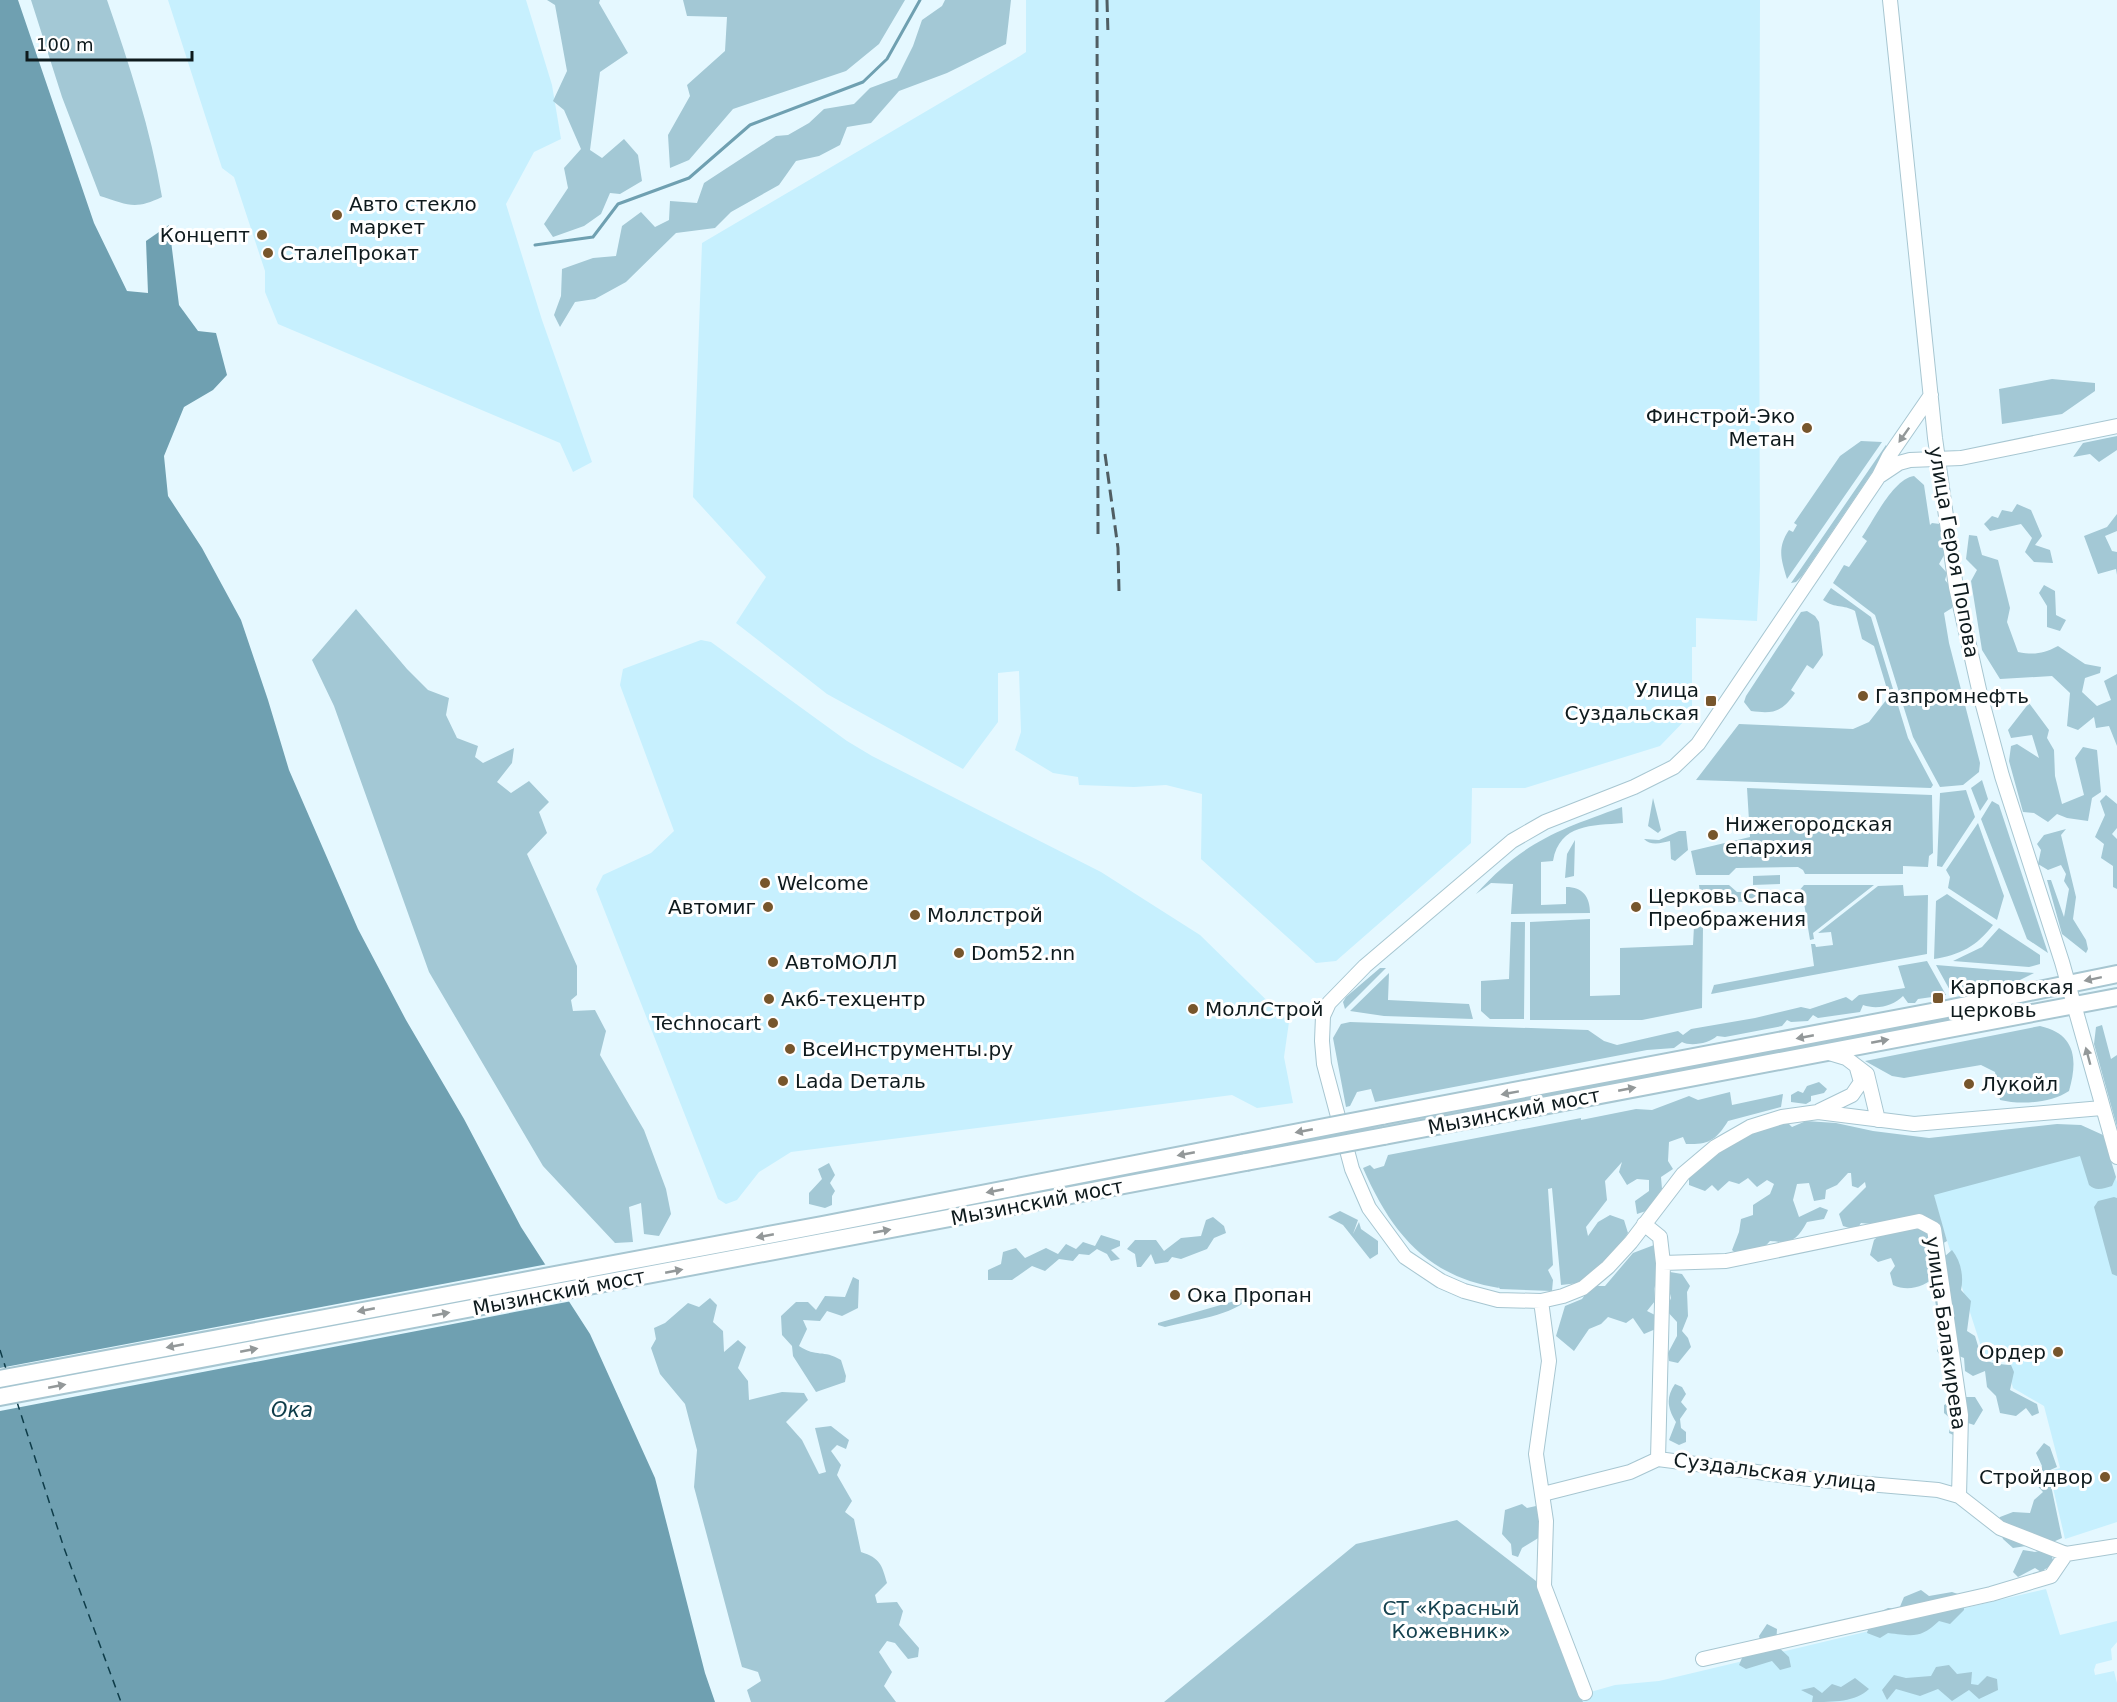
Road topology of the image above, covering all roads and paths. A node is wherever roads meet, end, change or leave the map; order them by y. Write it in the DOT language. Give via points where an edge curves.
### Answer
graph roads {
  1 [pos="1890,0"];
  2 [pos="1931,395"];
  3 [pos="2117,426"];
  4 [pos="1938,458"];
  5 [pos="1879,476"];
  6 [pos="2117,974"];
  7 [pos="2068,984"];
  8 [pos="2117,997"];
  9 [pos="2074,1005"];
  10 [pos="1824,1052"];
  11 [pos="1856,1065"];
  12 [pos="2102,1108"];
  13 [pos="1818,1112"];
  14 [pos="1878,1120"];
  15 [pos="2117,1157"];
  16 [pos="1644,1224"];
  17 [pos="1663,1263"];
  18 [pos="1541,1301"];
  19 [pos="0,1379"];
  20 [pos="0,1397"];
  21 [pos="1658,1459"];
  22 [pos="1543,1494"];
  23 [pos="1959,1496"];
  24 [pos="2117,1546"];
  25 [pos="2066,1554"];
  26 [pos="1703,1659"];
  27 [pos="1585,1693"];
  1 -- 2 [label="street, улица Героя Попова"];
  2 -- 4 [label="street, улица Героя Попова"];
  2 -- 5 [label="street, one-way"];
  3 -- 4 [label="street" via="1961,458"];
  4 -- 5 [label="street" via="1899,463"];
  4 -- 7 [label="street, улица Героя Попова" via="1956,587 1980,694"];
  5 -- 18 [label="street" via="1698,744 1674,767 1545,822 1512,841 1365,966 1329,1003 1323,1016 1324,1064 1352,1169 1369,1208 1405,1257 1464,1291 1498,1300"];
  6 -- 7 [label="main road, Мызинский мост, one-way"];
  7 -- 9 [label="street, улица Героя Попова"];
  7 -- 19 [label="main road, Мызинский мост, one-way, bridge"];
  8 -- 9 [label="main road, Мызинский мост"];
  10 -- 9 [label="main road, Мызинский мост, one-way"];
  12 -- 9 [label="street, улица Героя Попова, one-way"];
  10 -- 11 [label="street"];
  20 -- 10 [label="main road, Мызинский мост, one-way, bridge"];
  11 -- 13 [label="street" via="1861,1082 1852,1095"];
  11 -- 14 [label="street" via="1867,1074"];
  12 -- 14 [label="street" via="1943,1123"];
  12 -- 15 [label="street, улица Героя Попова"];
  13 -- 14 [label="street"];
  13 -- 16 [label="street" via="1782,1117 1732,1136 1683,1174"];
  16 -- 17 [label="street, Суздальская улица" via="1660,1237"];
  16 -- 18 [label="street" via="1608,1267 1583,1288"];
  17 -- 21 [label="street, Суздальская улица"];
  17 -- 23 [label="street, улица Балакирева" via="1726,1261 1919,1221 1934,1229 1961,1415"];
  18 -- 22 [label="street" via="1549,1361 1536,1454"];
  21 -- 22 [label="street" via="1630,1472"];
  21 -- 23 [label="street, Суздальская улица" via="1810,1479 1938,1490"];
  22 -- 27 [label="street" via="1544,1586"];
  23 -- 25 [label="street, Суздальская улица" via="2000,1528"];
  24 -- 25 [label="street"];
  25 -- 26 [label="street" via="2051,1576 1991,1594"];
}
